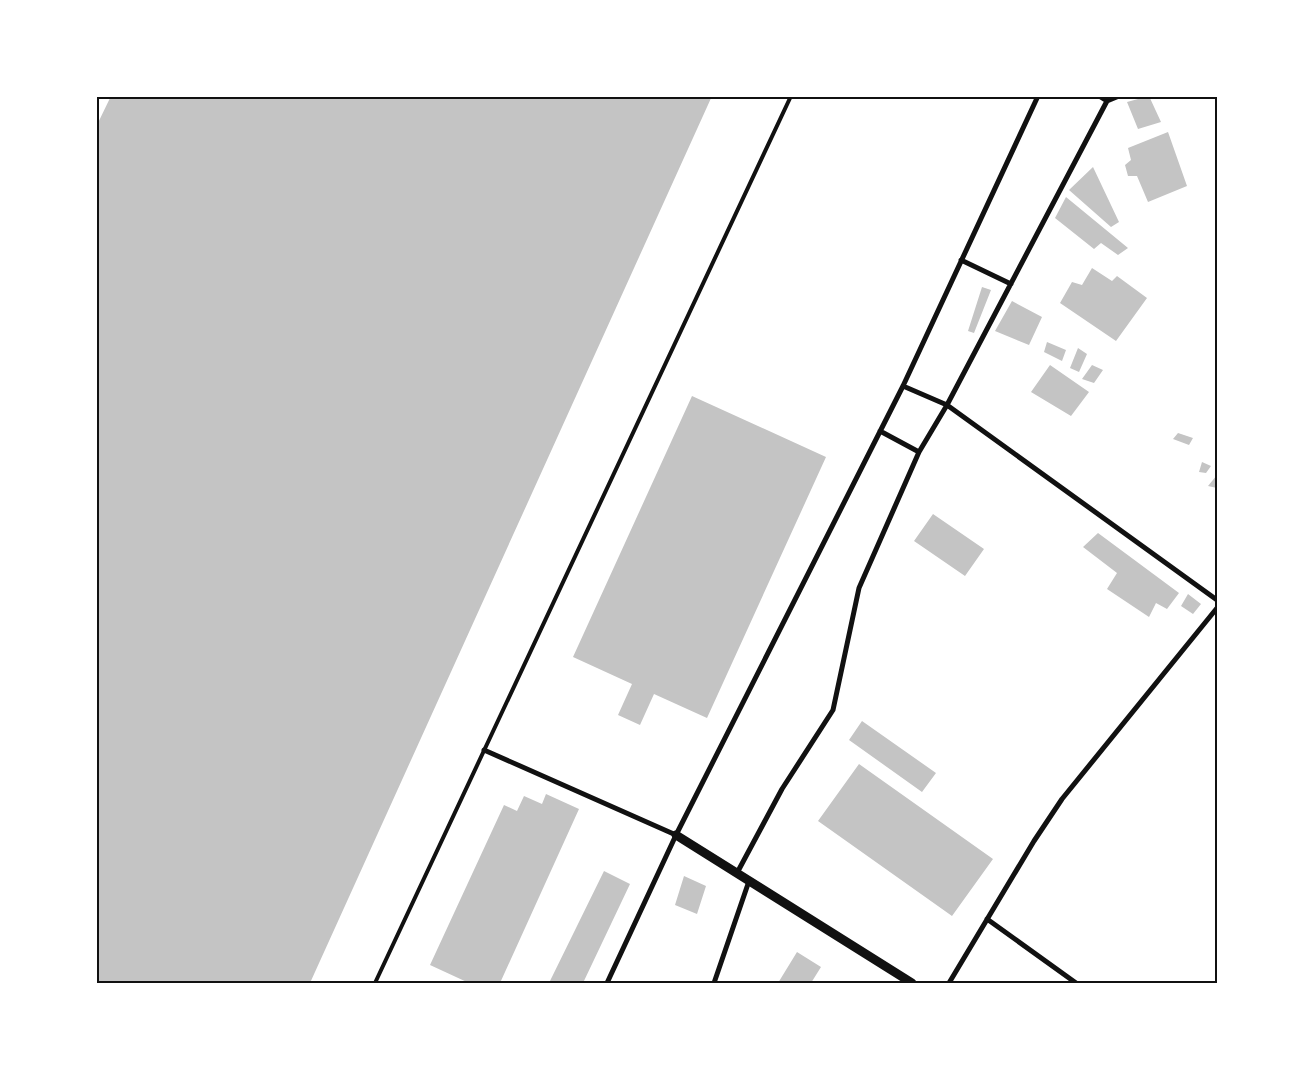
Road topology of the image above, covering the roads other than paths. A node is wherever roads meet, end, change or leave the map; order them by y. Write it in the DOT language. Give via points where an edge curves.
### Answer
graph roads {
  1 [pos="791,96"];
  2 [pos="1038,96"];
  3 [pos="1099,96"];
  4 [pos="1119,96"];
  5 [pos="1107,101"];
  6 [pos="961,260"];
  7 [pos="1011,284"];
  8 [pos="903,386"];
  9 [pos="947,404"];
  10 [pos="880,431"];
  11 [pos="919,452"];
  12 [pos="1217,600"];
  13 [pos="1217,608"];
  14 [pos="484,750"];
  15 [pos="676,835"];
  16 [pos="737,873"];
  17 [pos="749,881"];
  18 [pos="987,920"];
  19 [pos="375,983"];
  20 [pos="607,983"];
  21 [pos="714,983"];
  22 [pos="912,983"];
  23 [pos="949,983"];
  24 [pos="1076,983"];
  1 -- 14 [label="lane"];
  2 -- 6 [label="street"];
  3 -- 5 [label="street"];
  4 -- 5 [label="street"];
  5 -- 7 [label="street"];
  6 -- 7 [label="street"];
  6 -- 8 [label="street"];
  7 -- 9 [label="street"];
  8 -- 9 [label="street"];
  8 -- 10 [label="street"];
  9 -- 11 [label="street"];
  9 -- 12 [label="street"];
  10 -- 11 [label="street"];
  10 -- 15 [label="street"];
  11 -- 16 [label="street" via="859,588 833,710 782,789"];
  13 -- 18 [label="street" via="1062,799"];
  14 -- 15 [label="street"];
  14 -- 19 [label="lane"];
  15 -- 16 [label="street"];
  15 -- 20 [label="street"];
  16 -- 17 [label="street"];
  17 -- 21 [label="street"];
  17 -- 22 [label="street"];
  18 -- 23 [label="street"];
  18 -- 24 [label="street"];
}
